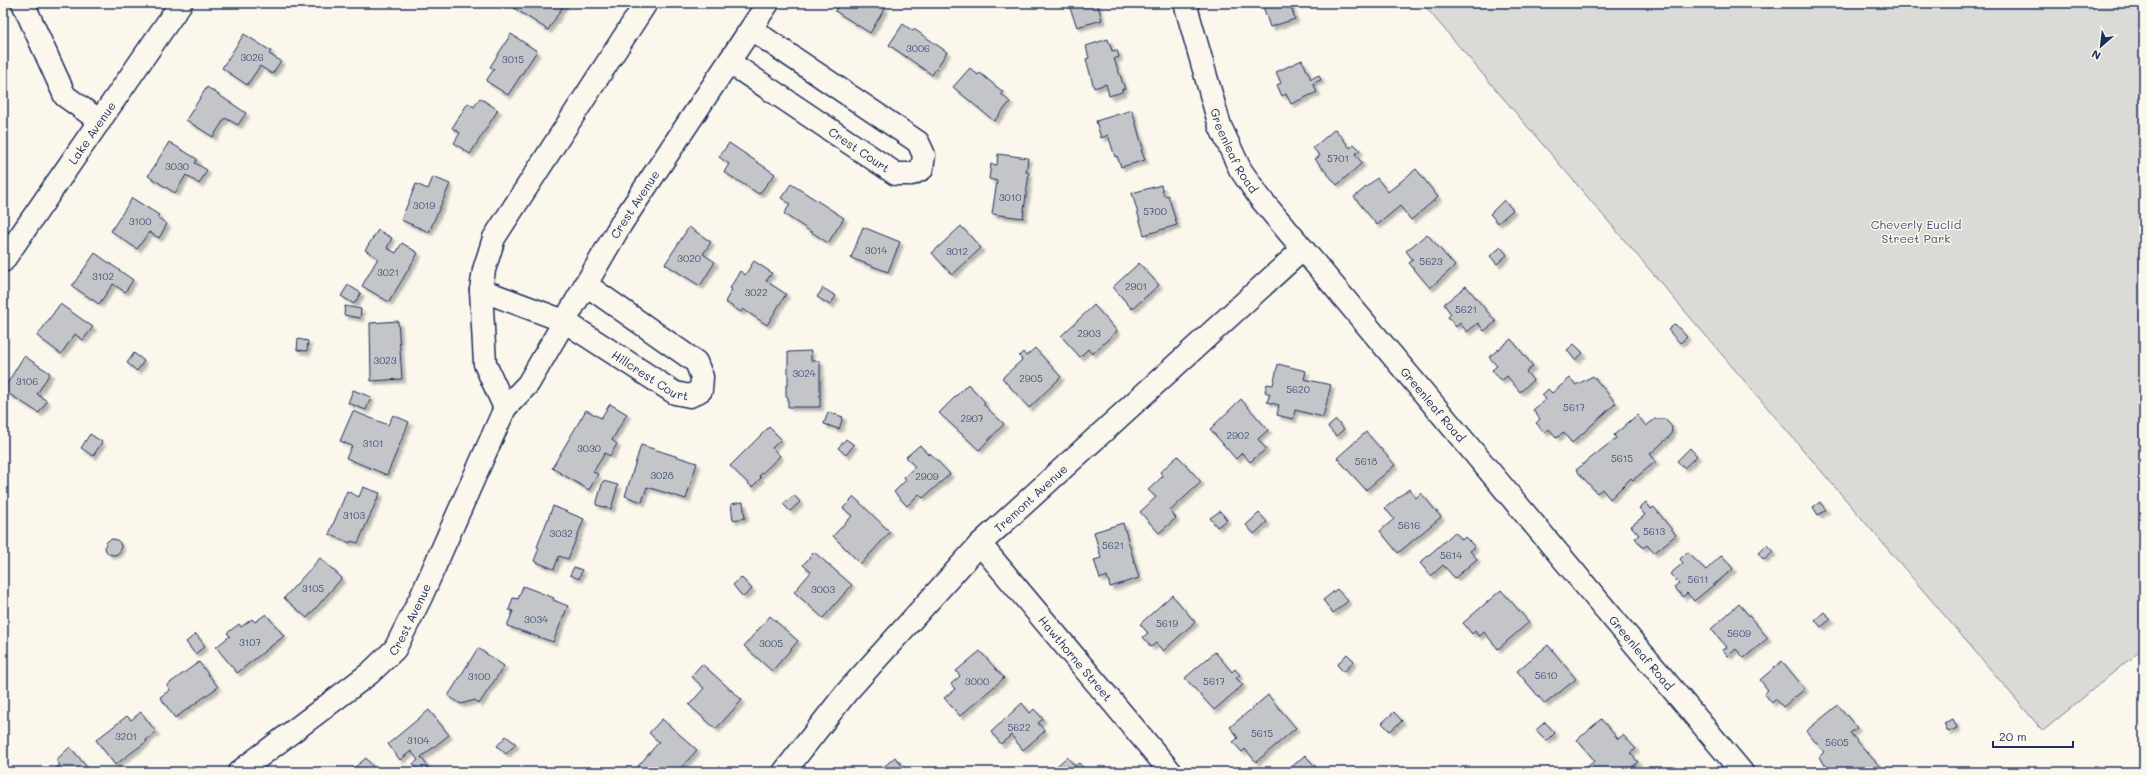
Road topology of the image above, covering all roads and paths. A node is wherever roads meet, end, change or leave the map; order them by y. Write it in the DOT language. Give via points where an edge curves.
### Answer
graph roads {
  1 [pos="23,3"];
  2 [pos="181,3"];
  3 [pos="646,3"];
  4 [pos="768,3"];
  5 [pos="1185,3"];
  6 [pos="751,29"];
  7 [pos="729,62"];
  8 [pos="100,121"];
  9 [pos="1304,249"];
  10 [pos="3,262"];
  11 [pos="585,284"];
  12 [pos="481,290"];
  13 [pos="564,321"];
  14 [pos="505,408"];
  15 [pos="980,544"];
  16 [pos="1732,768"];
  17 [pos="239,772"];
  18 [pos="784,772"];
  19 [pos="1171,772"];
  1 -- 8 [label="street" via="65,96"];
  2 -- 8 [label="street, Lake Avenue"];
  3 -- 12 [label="street" via="494,238"];
  4 -- 6 [label="street, Crest Avenue"];
  5 -- 9 [label="street, Greenleaf Road" via="1220,126 1240,169 1260,198"];
  6 -- 7 [label="street, Crest Avenue"];
  6 -- 7 [label="street, Crest Court" via="918,142 924,155 922,169 912,174 896,174"];
  7 -- 11 [label="street, Crest Avenue" via="621,224"];
  8 -- 10 [label="street, Lake Avenue"];
  9 -- 15 [label="street, Tremont Avenue"];
  9 -- 16 [label="street, Greenleaf Road"];
  11 -- 13 [label="street, Crest Avenue"];
  11 -- 13 [label="street, Hillcrest Court" via="696,362 702,377 701,390 690,396 675,394"];
  12 -- 13 [label="street"];
  12 -- 14 [label="street" via="485,364"];
  13 -- 14 [label="street, Crest Avenue" via="528,384"];
  14 -- 17 [label="street, Crest Avenue" via="419,602 395,649 370,673"];
  15 -- 18 [label="street, Tremont Avenue" via="846,693"];
  15 -- 19 [label="street, Hawthorne Street"];
}
